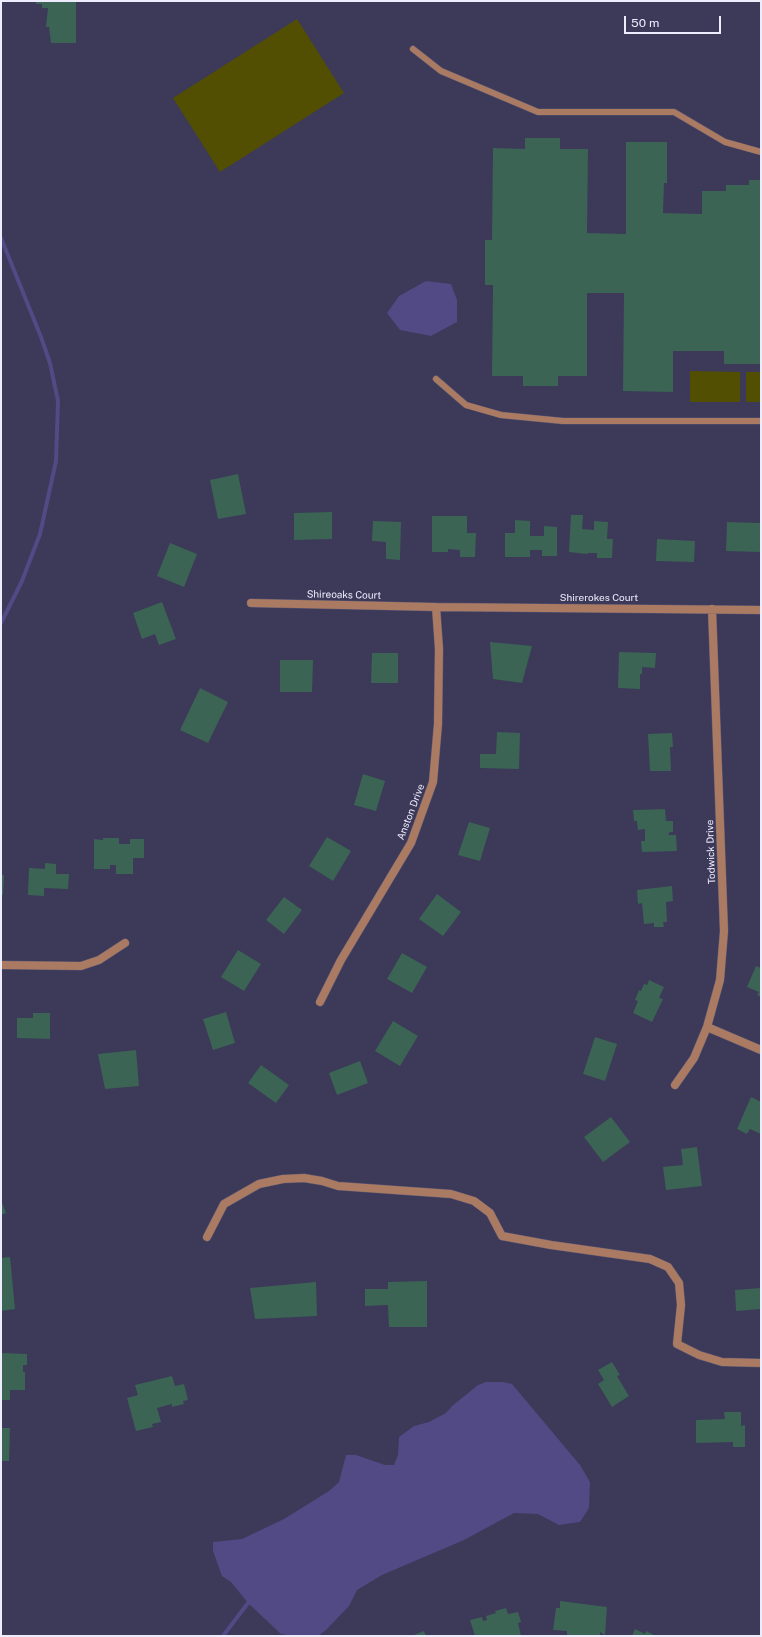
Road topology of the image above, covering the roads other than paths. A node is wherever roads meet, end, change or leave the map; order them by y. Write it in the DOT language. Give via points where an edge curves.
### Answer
graph roads {
  1 [pos="414,48"];
  2 [pos="761,152"];
  3 [pos="436,379"];
  4 [pos="761,421"];
  5 [pos="251,603"];
  6 [pos="436,607"];
  7 [pos="712,609"];
  8 [pos="761,610"];
  9 [pos="125,943"];
  10 [pos="1,965"];
  11 [pos="320,1002"];
  12 [pos="707,1027"];
  13 [pos="761,1050"];
  14 [pos="675,1084"];
  15 [pos="207,1237"];
  16 [pos="761,1363"];
  1 -- 2 [label="lane" via="441,70 538,112 674,112 725,142"];
  3 -- 4 [label="lane" via="466,405 501,414 563,421"];
  5 -- 6 [label="street, Shireoaks Court"];
  6 -- 7 [label="street, Shirerokes Court"];
  6 -- 11 [label="street, Anston Drive" via="439,649 438,724 433,782 411,843 341,960"];
  7 -- 8 [label="street, Shirerokes Court"];
  7 -- 12 [label="street, Todwick Drive" via="724,931 720,980"];
  9 -- 10 [label="street" via="99,960 81,966"];
  12 -- 13 [label="street"];
  12 -- 14 [label="street, Todwick Drive" via="694,1058"];
  15 -- 16 [label="street" via="224,1204 259,1184 283,1179 304,1178 322,1180 338,1186 451,1194 474,1201 490,1213 502,1236 650,1259 668,1267 679,1283 677,1344 699,1355 722,1362"];
}
